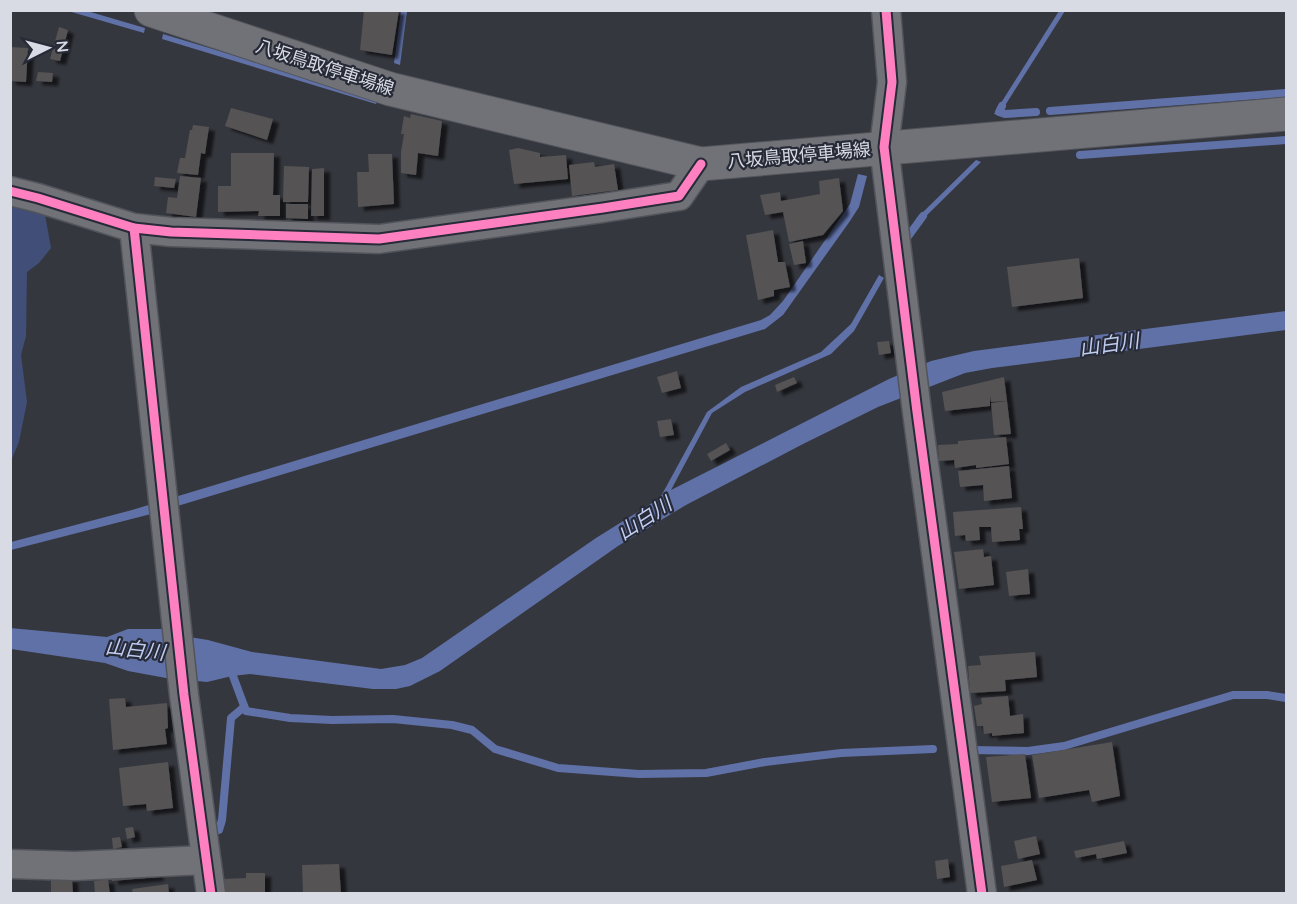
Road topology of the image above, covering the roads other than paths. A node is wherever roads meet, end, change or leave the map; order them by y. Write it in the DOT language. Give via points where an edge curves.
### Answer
graph roads {
  1 [pos="151,10"];
  2 [pos="886,10"];
  3 [pos="1287,114"];
  4 [pos="884,147"];
  5 [pos="701,164"];
  6 [pos="10,191"];
  7 [pos="134,228"];
  8 [pos="205,860"];
  9 [pos="10,864"];
  10 [pos="211,894"];
  11 [pos="982,894"];
  1 -- 5 [label="main road, 八坂鳥取停車場線" via="390,89"];
  2 -- 4 [label="street" via="892,82"];
  3 -- 4 [label="main road, 八坂鳥取停車場線"];
  4 -- 5 [label="main road, 八坂鳥取停車場線"];
  4 -- 11 [label="street"];
  5 -- 7 [label="street" via="679,196 379,238"];
  6 -- 7 [label="street"];
  7 -- 8 [label="street"];
  8 -- 9 [label="street" via="75,866"];
  8 -- 10 [label="street"];
}
